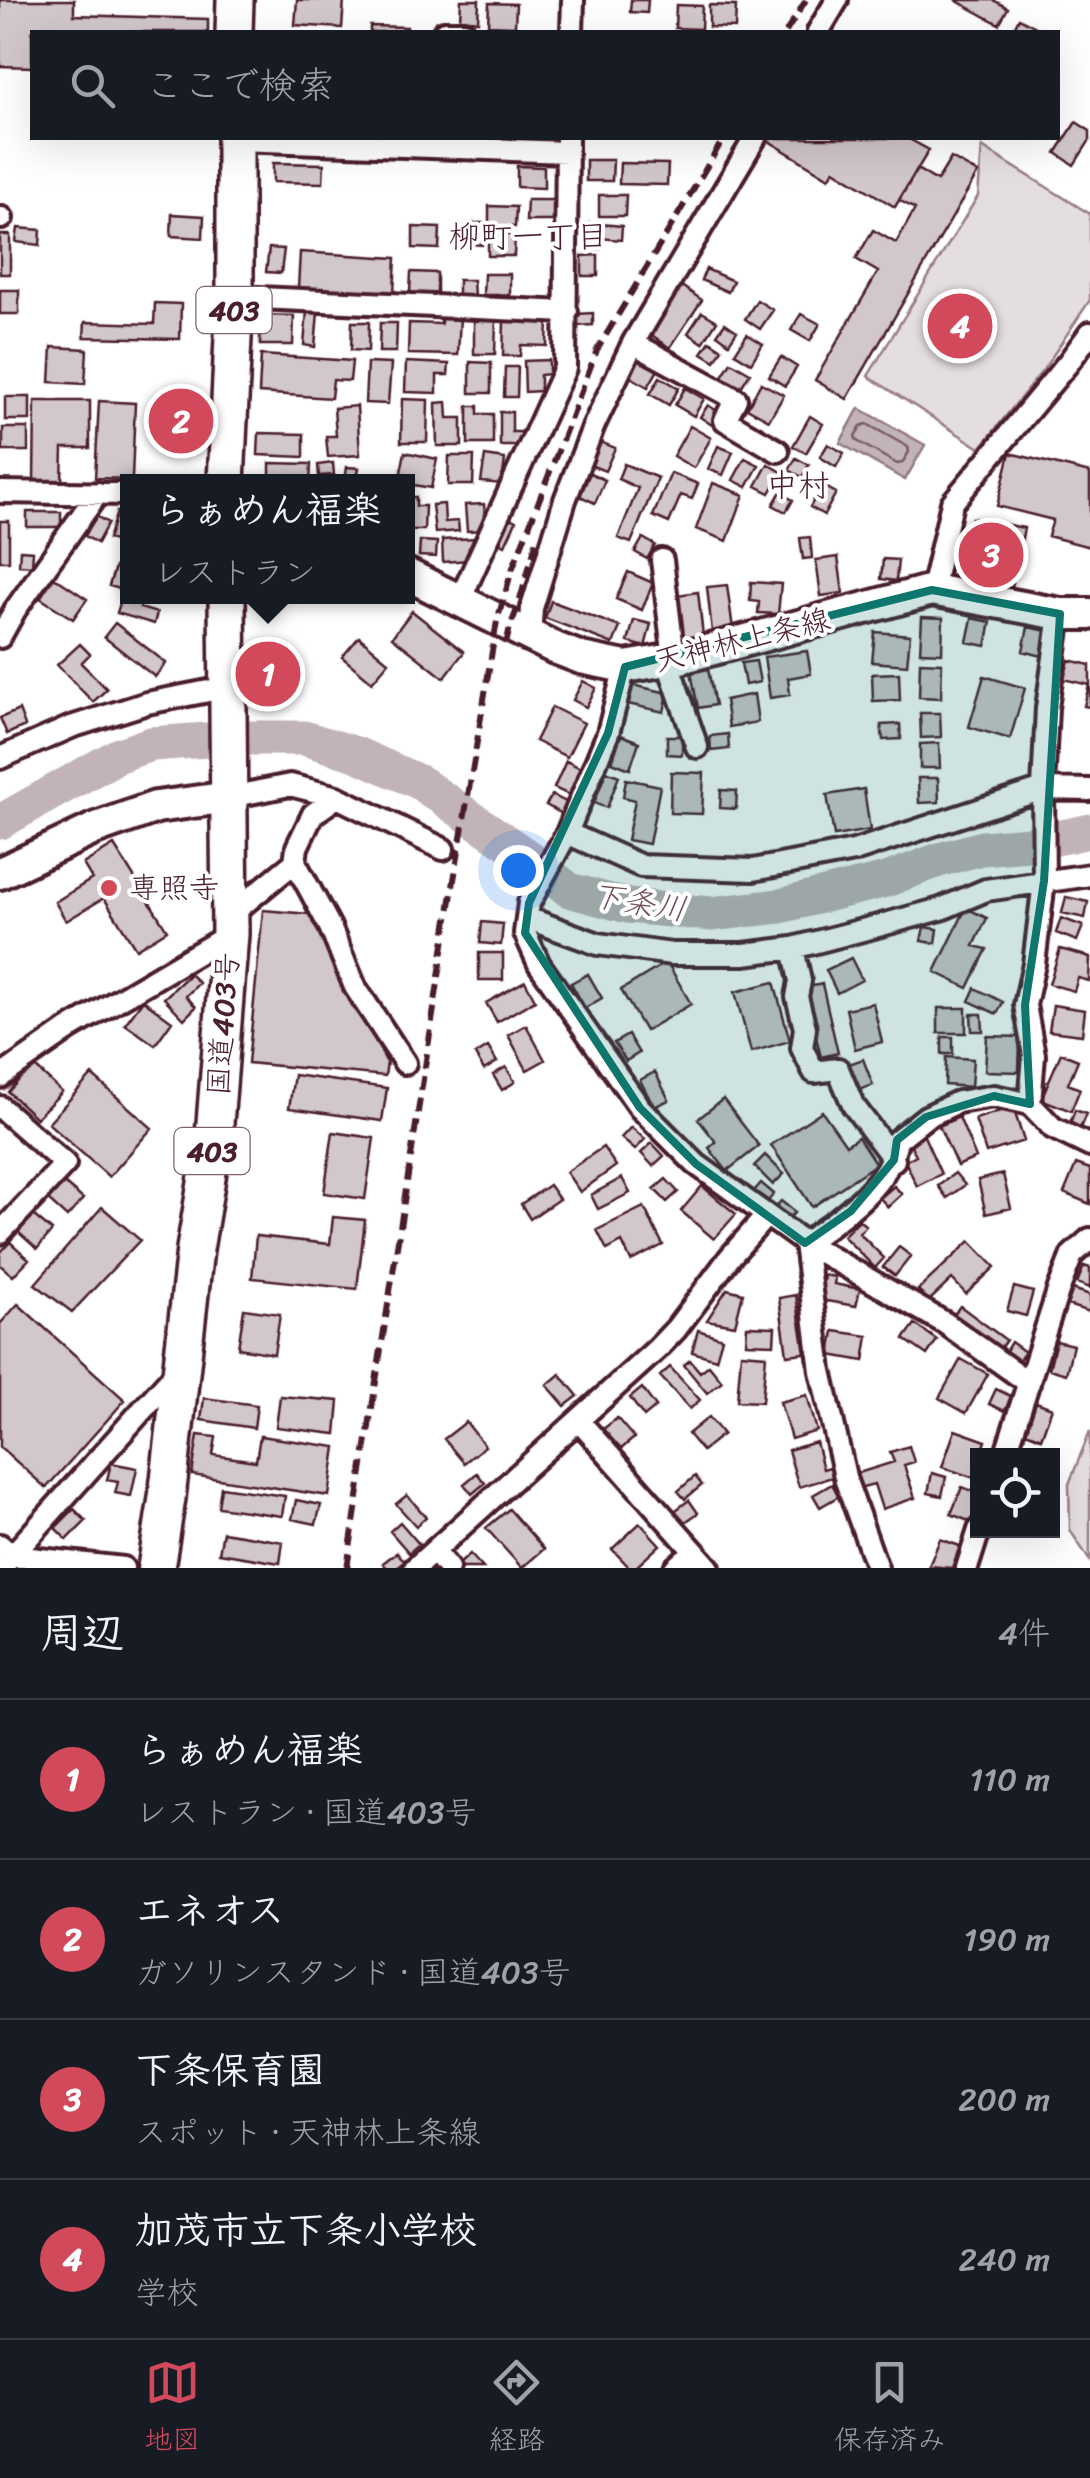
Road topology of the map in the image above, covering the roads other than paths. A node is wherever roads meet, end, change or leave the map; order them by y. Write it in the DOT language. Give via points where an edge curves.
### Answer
graph roads {
  1 [pos="235,0"];
  2 [pos="573,0"];
  3 [pos="837,0"];
  4 [pos="234,30"];
  5 [pos="572,30"];
  6 [pos="819,30"];
  7 [pos="234,140"];
  8 [pos="290,140"];
  9 [pos="754,140"];
  10 [pos="567,145"];
  11 [pos="235,297"];
  12 [pos="567,312"];
  13 [pos="1090,333"];
  14 [pos="633,343"];
  15 [pos="778,451"];
  16 [pos="226,474"];
  17 [pos="0,492"];
  18 [pos="98,493"];
  19 [pos="120,494"];
  20 [pos="662,560"];
  21 [pos="415,580"];
  22 [pos="932,590"];
  23 [pos="458,602"];
  24 [pos="227,604"];
  25 [pos="1075,614"];
  26 [pos="0,637"];
  27 [pos="530,637"];
  28 [pos="671,659"];
  29 [pos="625,667"];
  30 [pos="229,688"];
  31 [pos="697,748"];
  32 [pos="0,758"];
  33 [pos="1043,788"];
  34 [pos="1090,790"];
  35 [pos="230,797"];
  36 [pos="337,797"];
  37 [pos="567,833"];
  38 [pos="443,849"];
  39 [pos="295,862"];
  40 [pos="0,873"];
  41 [pos="1090,875"];
  42 [pos="1044,881"];
  43 [pos="528,911"];
  44 [pos="230,924"];
  45 [pos="793,948"];
  46 [pos="405,1063"];
  47 [pos="0,1077"];
  48 [pos="1030,1104"];
  49 [pos="0,1107"];
  50 [pos="1090,1146"];
  51 [pos="894,1160"];
  52 [pos="766,1216"];
  53 [pos="0,1233"];
  54 [pos="1090,1239"];
  55 [pos="805,1243"];
  56 [pos="182,1366"];
  57 [pos="1030,1383"];
  58 [pos="578,1421"];
  59 [pos="1008,1448"];
  60 [pos="977,1538"];
  61 [pos="694,1550"];
  62 [pos="434,1551"];
  63 [pos="4,1556"];
  64 [pos="123,1568"];
  65 [pos="156,1568"];
  66 [pos="415,1568"];
  67 [pos="448,1568"];
  68 [pos="674,1568"];
  69 [pos="710,1568"];
  70 [pos="877,1568"];
  71 [pos="967,1568"];
  1 -- 4 [label="highway"];
  2 -- 5 [label="street"];
  3 -- 6 [label="street"];
  7 -- 11 [label="highway, 403"];
  8 -- 10 [label="street"];
  9 -- 14 [label="street"];
  10 -- 12 [label="street"];
  11 -- 12 [label="street"];
  11 -- 16 [label="highway, 403"];
  12 -- 23 [label="street" via="566,368"];
  13 -- 22 [label="street" via="952,504"];
  14 -- 15 [label="street" via="736,400 725,420"];
  14 -- 27 [label="street" via="565,500 532,608"];
  17 -- 18 [label="street"];
  18 -- 19 [label="street"];
  18 -- 26 [label="street"];
  20 -- 28 [label="street"];
  21 -- 23 [label="main road, 天神林上条線"];
  22 -- 25 [label="main road, 天神林上条線"];
  22 -- 28 [label="main road, 天神林上条線"];
  23 -- 27 [label="main road, 天神林上条線"];
  24 -- 30 [label="highway, 国道403号 / 403"];
  25 -- 33 [label="street" via="1047,708"];
  27 -- 29 [label="main road, 天神林上条線"];
  28 -- 29 [label="main road, 天神林上条線"];
  28 -- 31 [label="street"];
  29 -- 37 [label="street" via="608,733"];
  30 -- 32 [label="street" via="148,703"];
  30 -- 35 [label="highway, 国道403号 / 403"];
  33 -- 34 [label="street"];
  33 -- 37 [label="street" via="854,851 753,870 641,866"];
  33 -- 42 [label="street"];
  35 -- 36 [label="street" via="290,785"];
  35 -- 40 [label="main road" via="156,807"];
  35 -- 44 [label="highway, 国道403号 / 403"];
  36 -- 38 [label="street"];
  36 -- 39 [label="street" via="313,814"];
  37 -- 43 [label="street"];
  39 -- 44 [label="street"];
  39 -- 46 [label="street" via="355,988"];
  41 -- 42 [label="street"];
  42 -- 45 [label="street" via="986,890 941,909"];
  42 -- 48 [label="street" via="1025,1005 1034,1055"];
  43 -- 45 [label="street" via="598,944 672,954"];
  43 -- 52 [label="street" via="525,933 539,964 640,1108 696,1164"];
  44 -- 47 [label="street"];
  44 -- 56 [label="highway, 国道403号 / 403" via="214,1136"];
  45 -- 51 [label="street" via="802,1048 814,1072 838,1069 853,1106"];
  48 -- 50 [label="street" via="1053,1128"];
  48 -- 51 [label="street" via="994,1096 958,1102 897,1140"];
  49 -- 53 [label="street" via="65,1164"];
  51 -- 55 [label="street" via="851,1211"];
  52 -- 55 [label="street"];
  52 -- 58 [label="street" via="676,1329"];
  54 -- 57 [label="street" via="1072,1255"];
  55 -- 57 [label="street" via="945,1323"];
  55 -- 70 [label="street" via="820,1371 846,1481"];
  56 -- 63 [label="street"];
  56 -- 65 [label="highway, 国道403号 / 403"];
  57 -- 59 [label="street"];
  58 -- 61 [label="street"];
  58 -- 62 [label="street"];
  60 -- 71 [label="street"];
  61 -- 68 [label="street"];
  61 -- 69 [label="street"];
  62 -- 66 [label="street"];
  62 -- 67 [label="street"];
  63 -- 64 [label="street"];
}
